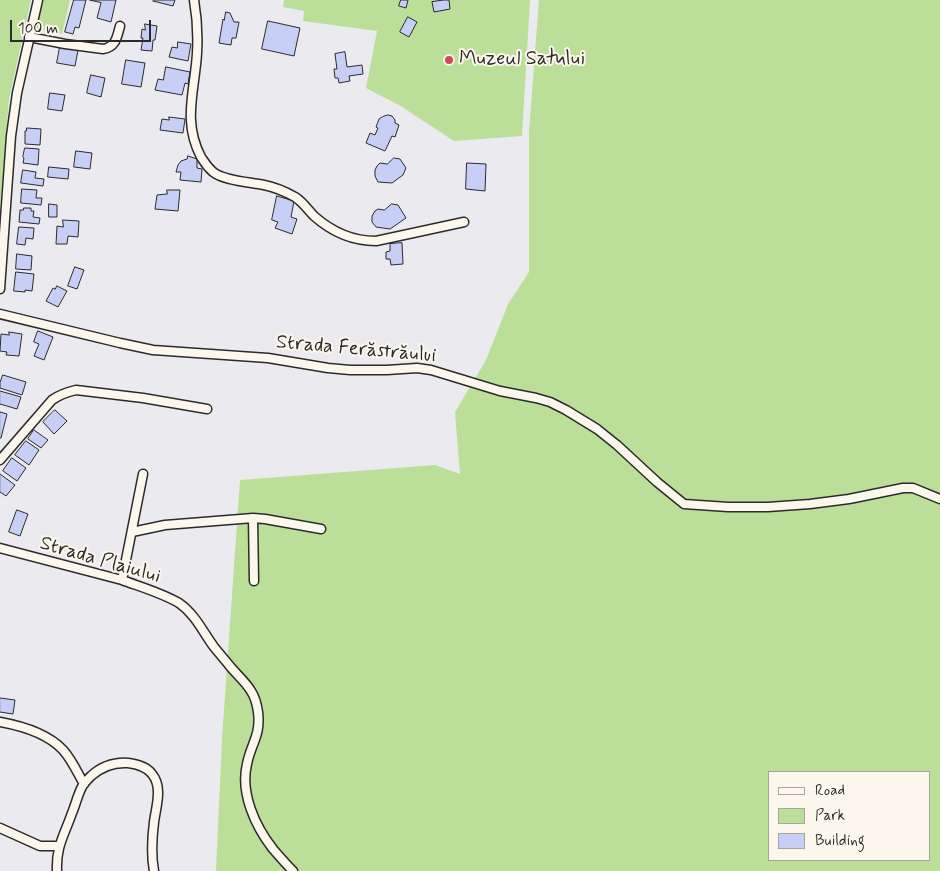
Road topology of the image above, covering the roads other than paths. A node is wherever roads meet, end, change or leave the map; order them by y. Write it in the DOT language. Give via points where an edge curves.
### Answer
graph roads {
  1 [pos="38,0"];
  2 [pos="194,0"];
  3 [pos="120,26"];
  4 [pos="29,37"];
  5 [pos="464,222"];
  6 [pos="0,289"];
  7 [pos="0,314"];
  8 [pos="207,409"];
  9 [pos="0,460"];
  10 [pos="143,474"];
  11 [pos="940,499"];
  12 [pos="253,518"];
  13 [pos="321,529"];
  14 [pos="132,532"];
  15 [pos="0,548"];
  16 [pos="122,580"];
  17 [pos="254,581"];
  18 [pos="0,722"];
  19 [pos="84,784"];
  20 [pos="0,828"];
  21 [pos="58,846"];
  22 [pos="57,871"];
  23 [pos="154,871"];
  24 [pos="293,871"];
  1 -- 4 [label="street"];
  2 -- 5 [label="street" via="198,51 191,124 195,145 213,173 266,186 297,198 340,234 364,241"];
  3 -- 4 [label="street" via="113,45 103,49"];
  4 -- 6 [label="street" via="11,136"];
  7 -- 11 [label="street, Strada Ferăstrăului" via="154,350 268,358 350,370 417,368 536,398 566,410 598,429 684,504 768,507 810,504 903,488 913,488"];
  8 -- 9 [label="street" via="76,390 52,400"];
  10 -- 14 [label="street"];
  12 -- 13 [label="street"];
  12 -- 14 [label="street" via="165,525"];
  12 -- 17 [label="street"];
  14 -- 16 [label="street"];
  15 -- 16 [label="street, Strada Plaiului"];
  16 -- 24 [label="street, Strada Plaiului" via="168,597 188,610 252,692 259,727 246,765 247,793 261,832"];
  18 -- 19 [label="street" via="27,729 53,741 67,756"];
  19 -- 21 [label="street"];
  19 -- 23 [label="street" via="103,766 112,763 135,764 152,774 158,799 152,846"];
  20 -- 21 [label="street" via="40,846"];
  21 -- 22 [label="street"];
}
